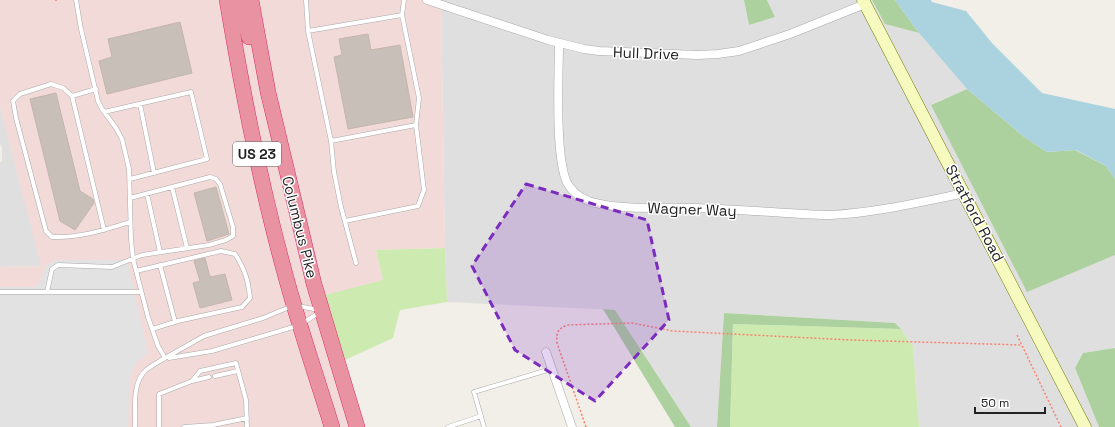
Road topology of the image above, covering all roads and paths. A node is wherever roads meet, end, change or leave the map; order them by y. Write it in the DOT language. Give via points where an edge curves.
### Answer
graph roads {
  1 [pos="76,0"];
  2 [pos="227,0"];
  3 [pos="240,0"];
  4 [pos="251,0"];
  5 [pos="306,0"];
  6 [pos="404,0"];
  7 [pos="427,0"];
  8 [pos="864,2"];
  9 [pos="402,15"];
  10 [pos="308,31"];
  11 [pos="559,43"];
  12 [pos="96,89"];
  13 [pos="268,92"];
  14 [pos="72,96"];
  15 [pos="140,104"];
  16 [pos="104,112"];
  17 [pos="416,125"];
  18 [pos="331,140"];
  19 [pos="154,173"];
  20 [pos="130,180"];
  21 [pos="172,187"];
  22 [pos="965,193"];
  23 [pos="147,194"];
  24 [pos="130,198"];
  25 [pos="346,220"];
  26 [pos="130,222"];
  27 [pos="104,230"];
  28 [pos="187,248"];
  29 [pos="160,252"];
  30 [pos="132,258"];
  31 [pos="356,263"];
  32 [pos="160,265"];
  33 [pos="136,271"];
  34 [pos="0,292"];
  35 [pos="47,292"];
  36 [pos="141,292"];
  37 [pos="294,305"];
  38 [pos="322,310"];
  39 [pos="175,322"];
  40 [pos="300,325"];
  41 [pos="152,329"];
  42 [pos="1017,335"];
  43 [pos="1022,345"];
  44 [pos="546,352"];
  45 [pos="166,358"];
  46 [pos="552,368"];
  47 [pos="238,371"];
  48 [pos="215,376"];
  49 [pos="209,377"];
  50 [pos="192,381"];
  51 [pos="481,416"];
  52 [pos="247,418"];
  53 [pos="184,426"];
  54 [pos="135,427"];
  55 [pos="159,427"];
  56 [pos="247,427"];
  57 [pos="332,427"];
  58 [pos="357,427"];
  59 [pos="448,427"];
  60 [pos="484,427"];
  61 [pos="572,427"];
  62 [pos="586,427"];
  63 [pos="1061,427"];
  64 [pos="1086,427"];
  1 -- 12 [label="lane"];
  2 -- 37 [label="highway, Columbus Pike / US 23" via="261,178"];
  3 -- 13 [label="highway" via="258,82"];
  4 -- 13 [label="highway, Columbus Pike / US 23"];
  5 -- 10 [label="lane"];
  6 -- 9 [label="lane"];
  7 -- 11 [label="street, Hull Drive"];
  8 -- 11 [label="street, Hull Drive" via="751,47 718,54 599,51"];
  8 -- 22 [label="street, Stratford Road"];
  9 -- 10 [label="lane"];
  9 -- 17 [label="lane" via="419,98"];
  10 -- 18 [label="lane"];
  11 -- 22 [label="street, Wagner Way" via="560,143 564,178 577,195 588,201 619,206 829,215 875,210"];
  12 -- 14 [label="lane"];
  12 -- 16 [label="lane" via="98,101"];
  13 -- 38 [label="highway, Columbus Pike / US 23"];
  14 -- 27 [label="lane"];
  14 -- 27 [label="lane" via="63,88 51,84 20,94 13,101 16,118 46,231 52,237 66,238"];
  15 -- 16 [label="lane"];
  15 -- 19 [label="lane"];
  15 -- 19 [label="lane" via="191,92 207,159"];
  16 -- 20 [label="lane" via="122,139"];
  17 -- 18 [label="lane"];
  17 -- 25 [label="lane" via="424,190 418,206"];
  18 -- 25 [label="lane" via="334,172"];
  19 -- 20 [label="lane"];
  20 -- 24 [label="lane"];
  21 -- 23 [label="lane"];
  21 -- 28 [label="lane"];
  21 -- 28 [label="lane" via="210,177 216,179 220,184 233,227 233,236 226,240"];
  22 -- 64 [label="street, Stratford Road"];
  23 -- 24 [label="lane"];
  23 -- 29 [label="lane"];
  24 -- 26 [label="lane"];
  25 -- 31 [label="lane"];
  26 -- 27 [label="lane"];
  26 -- 30 [label="lane"];
  28 -- 29 [label="lane"];
  29 -- 30 [label="lane"];
  30 -- 33 [label="lane"];
  30 -- 35 [label="lane" via="112,266 58,265 52,269"];
  32 -- 33 [label="lane"];
  32 -- 39 [label="lane"];
  32 -- 39 [label="lane" via="221,251 235,254 248,281 250,298 242,307"];
  33 -- 36 [label="lane"];
  34 -- 35 [label="lane"];
  35 -- 36 [label="lane"];
  36 -- 41 [label="lane"];
  37 -- 38 [label="lane"];
  37 -- 40 [label="highway, Columbus Pike / US 23"];
  37 -- 45 [label="lane" via="204,336"];
  38 -- 40 [label="lane"];
  38 -- 58 [label="highway, Columbus Pike / US 23"];
  39 -- 41 [label="lane"];
  40 -- 45 [label="lane" via="212,351"];
  40 -- 57 [label="highway, Columbus Pike / US 23"];
  41 -- 45 [label="lane"];
  42 -- 43 [label="path"];
  43 -- 62 [label="path" via="673,331 632,323 567,325 556,334 557,343"];
  43 -- 63 [label="path"];
  44 -- 46 [label="street"];
  45 -- 54 [label="lane" via="147,369 138,380"];
  46 -- 51 [label="lane" via="474,392"];
  46 -- 61 [label="street"];
  47 -- 48 [label="lane"];
  47 -- 50 [label="lane" via="236,363 200,371"];
  47 -- 52 [label="lane" via="246,400"];
  49 -- 50 [label="lane"];
  50 -- 55 [label="lane" via="159,394"];
  51 -- 59 [label="lane"];
  51 -- 60 [label="lane"];
  52 -- 53 [label="lane" via="214,425"];
  52 -- 56 [label="lane"];
}
